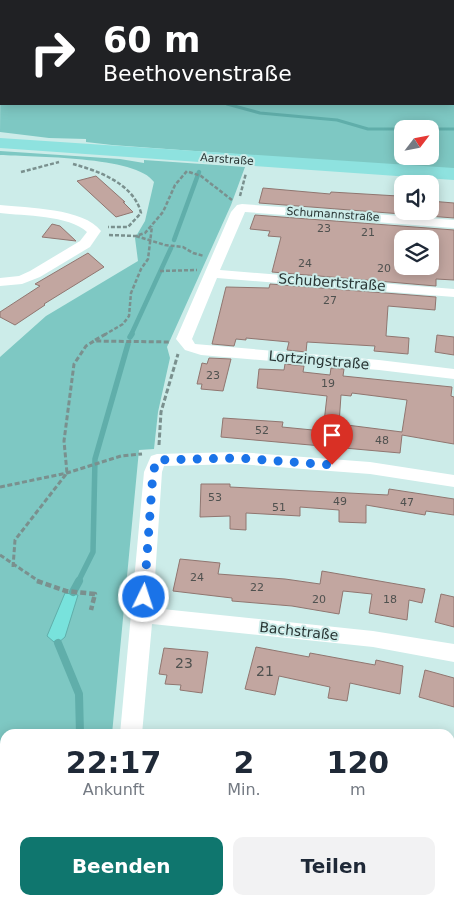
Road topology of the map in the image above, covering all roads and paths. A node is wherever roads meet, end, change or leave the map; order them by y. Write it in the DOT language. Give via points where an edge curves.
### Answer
graph roads {
  1 [pos="0,143"];
  2 [pos="60,162"];
  3 [pos="68,163"];
  4 [pos="248,168"];
  5 [pos="187,171"];
  6 [pos="21,172"];
  7 [pos="193,173"];
  8 [pos="454,174"];
  9 [pos="0,209"];
  10 [pos="454,224"];
  11 [pos="152,226"];
  12 [pos="98,231"];
  13 [pos="136,236"];
  14 [pos="151,240"];
  15 [pos="217,258"];
  16 [pos="160,271"];
  17 [pos="211,273"];
  18 [pos="0,282"];
  19 [pos="454,293"];
  20 [pos="94,340"];
  21 [pos="184,341"];
  22 [pos="454,374"];
  23 [pos="158,456"];
  24 [pos="67,473"];
  25 [pos="454,481"];
  26 [pos="0,487"];
  27 [pos="0,555"];
  28 [pos="13,567"];
  29 [pos="91,610"];
  30 [pos="142,615"];
  31 [pos="454,653"];
  32 [pos="131,729"];
  1 -- 8 [label="main road, Aarstraße"];
  2 -- 6 [label="path"];
  3 -- 12 [label="path" via="102,173 116,181 142,208 142,213 128,227"];
  4 -- 7 [label="path" via="237,204"];
  5 -- 11 [label="path"];
  9 -- 12 [label="street" via="71,218"];
  10 -- 15 [label="street, Schumannstraße" via="242,208 237,212"];
  11 -- 13 [label="path"];
  11 -- 14 [label="path"];
  12 -- 13 [label="path"];
  12 -- 18 [label="street" via="84,244 35,274 22,280"];
  13 -- 14 [label="path"];
  14 -- 15 [label="path" via="184,246 194,253"];
  14 -- 20 [label="path" via="148,259 131,293 129,316 123,324"];
  15 -- 17 [label="street"];
  16 -- 17 [label="path"];
  17 -- 19 [label="street, Schubertstraße"];
  17 -- 21 [label="street"];
  20 -- 21 [label="path"];
  20 -- 24 [label="path" via="74,364 64,441"];
  21 -- 22 [label="street, Lortzingstraße" via="193,349 201,350"];
  21 -- 23 [label="path" via="175,359 162,412"];
  23 -- 24 [label="path" via="121,456"];
  23 -- 25 [label="street" via="370,468"];
  23 -- 30 [label="street" via="153,472"];
  24 -- 26 [label="path"];
  24 -- 28 [label="path" via="15,540"];
  27 -- 28 [label="path"];
  28 -- 29 [label="path" via="40,583 65,592 95,594"];
  30 -- 31 [label="street, Bachstraße" via="373,638"];
  30 -- 32 [label="street"];
}
